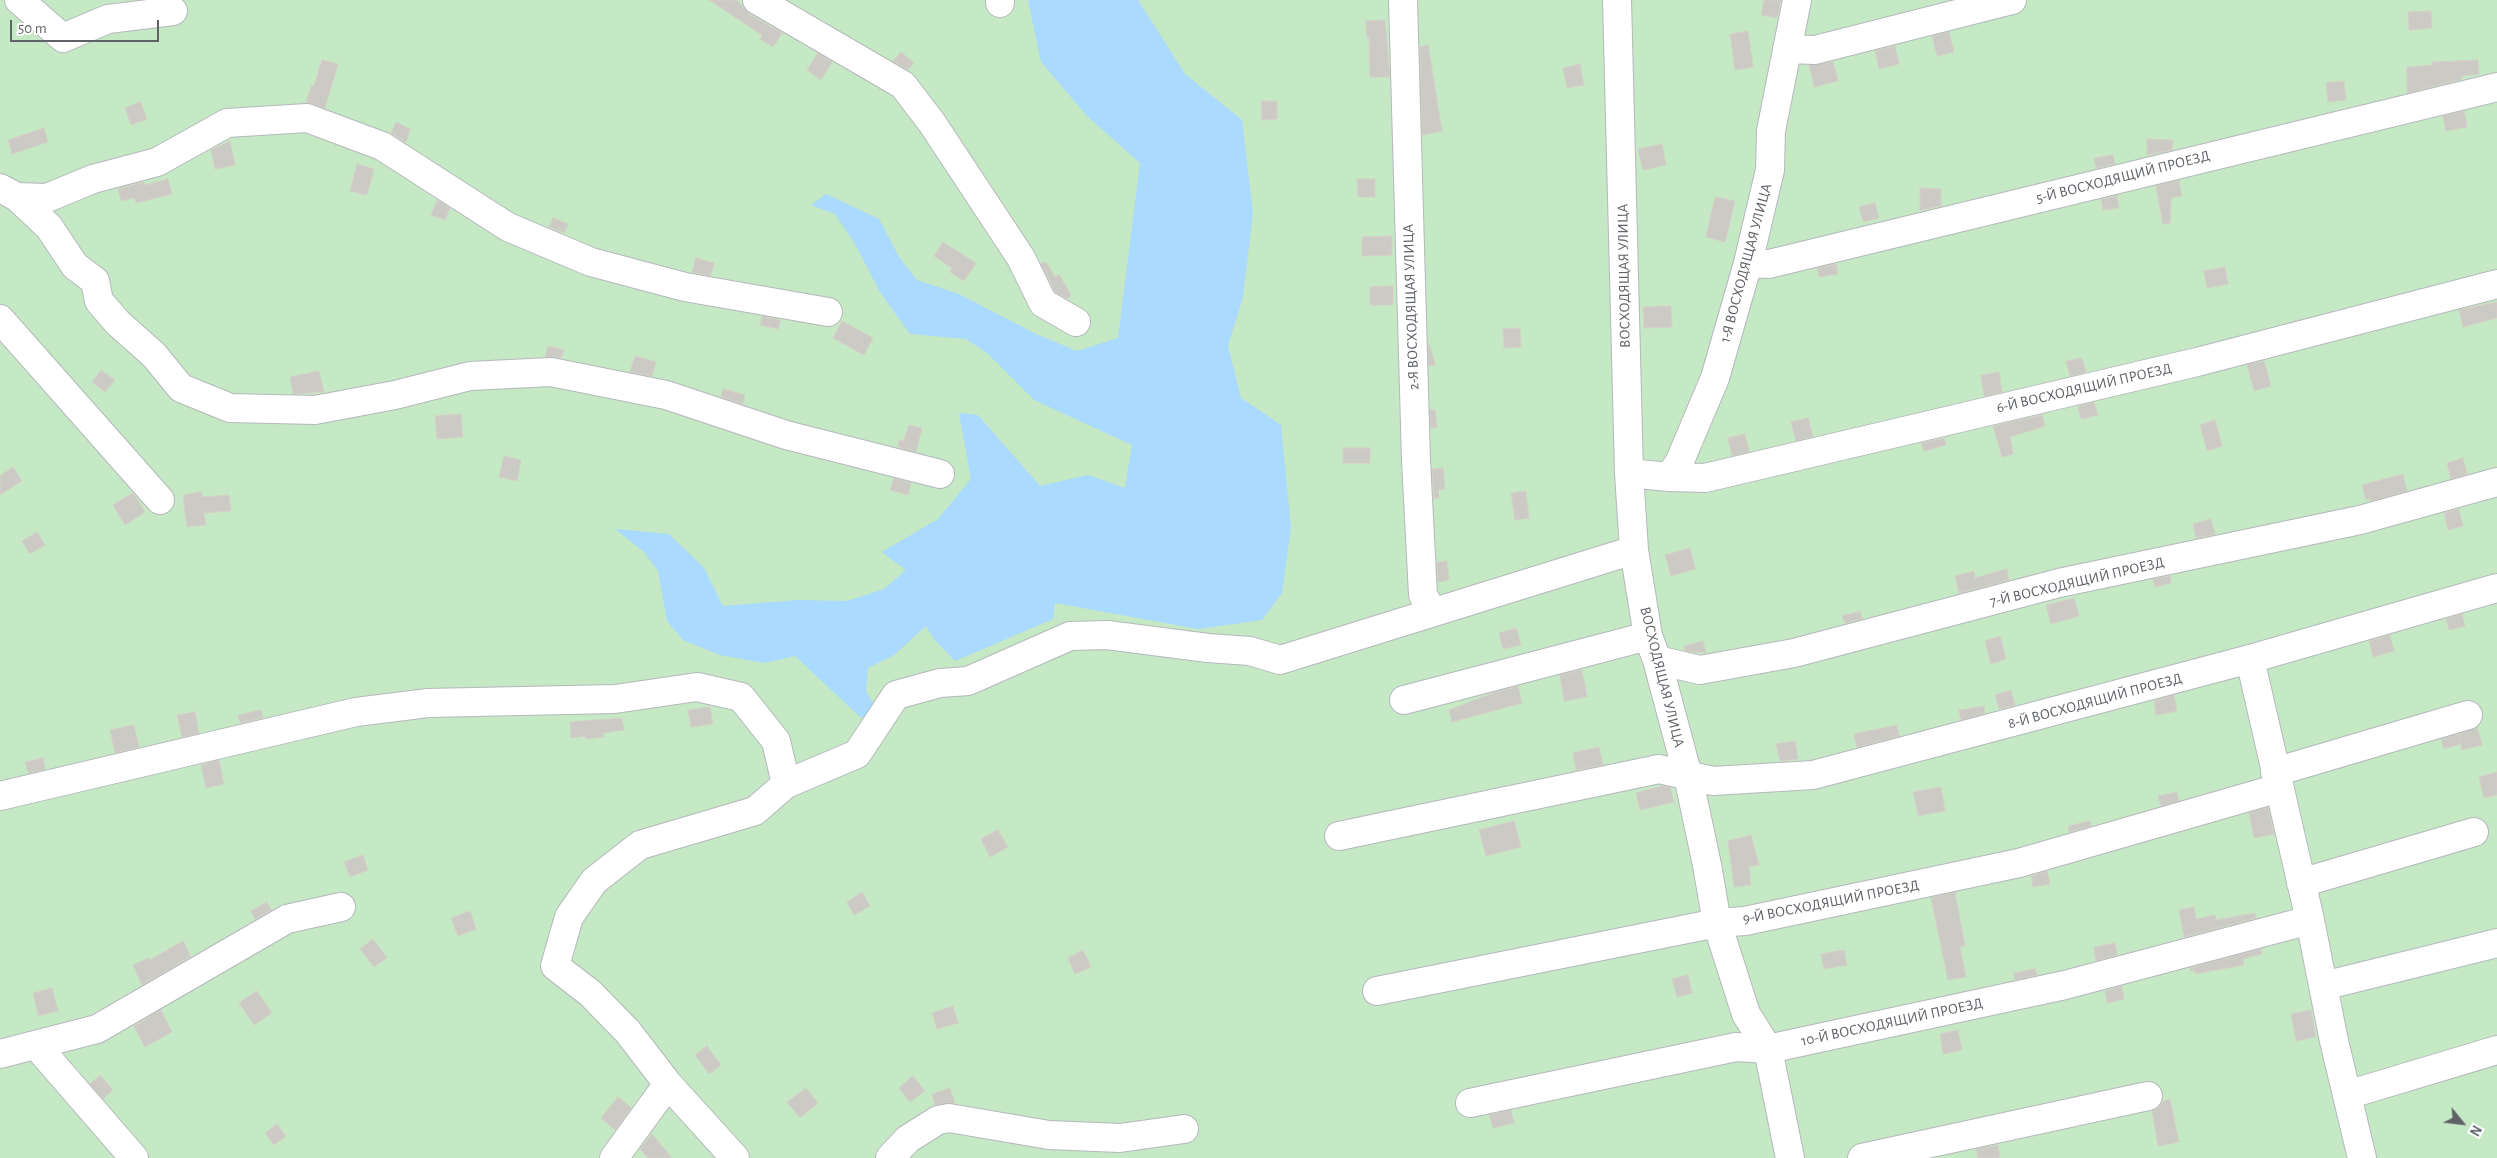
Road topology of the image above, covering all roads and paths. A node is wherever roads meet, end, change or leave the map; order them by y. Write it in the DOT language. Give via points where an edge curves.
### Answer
graph roads {
  1 [pos="19,0"];
  2 [pos="757,0"];
  3 [pos="1403,0"];
  4 [pos="1617,0"];
  5 [pos="1797,0"];
  6 [pos="2012,0"];
  7 [pos="173,11"];
  8 [pos="1787,49"];
  9 [pos="2497,87"];
  10 [pos="9,192"];
  11 [pos="1748,263"];
  12 [pos="2497,284"];
  13 [pos="828,312"];
  14 [pos="0,319"];
  15 [pos="1076,322"];
  16 [pos="1629,473"];
  17 [pos="940,474"];
  18 [pos="1669,476"];
  19 [pos="2497,482"];
  20 [pos="160,500"];
  21 [pos="1634,550"];
  22 [pos="2497,588"];
  23 [pos="1433,612"];
  24 [pos="1653,648"];
  25 [pos="2250,659"];
  26 [pos="1404,700"];
  27 [pos="2468,715"];
  28 [pos="1688,776"];
  29 [pos="2277,780"];
  30 [pos="786,784"];
  31 [pos="0,796"];
  32 [pos="2474,832"];
  33 [pos="1339,836"];
  34 [pos="2301,883"];
  35 [pos="341,907"];
  36 [pos="2310,920"];
  37 [pos="1717,923"];
  38 [pos="2497,943"];
  39 [pos="2323,986"];
  40 [pos="1377,991"];
  41 [pos="36,1045"];
  42 [pos="1768,1049"];
  43 [pos="2497,1050"];
  44 [pos="0,1054"];
  45 [pos="668,1084"];
  46 [pos="2347,1095"];
  47 [pos="2148,1096"];
  48 [pos="1470,1103"];
  49 [pos="1184,1129"];
  50 [pos="134,1158"];
  51 [pos="614,1158"];
  52 [pos="735,1158"];
  53 [pos="890,1158"];
  54 [pos="1790,1158"];
  55 [pos="1862,1158"];
  56 [pos="2362,1158"];
  1 -- 7 [label="street" via="63,38 108,19"];
  2 -- 15 [label="street" via="903,85 1022,258 1043,303"];
  3 -- 23 [label="street, 2-Я ВОСХОДЯЩАЯ УЛИЦА" via="1416,460 1423,595"];
  4 -- 16 [label="street, ВОСХОДЯЩАЯ УЛИЦА"];
  5 -- 8 [label="street, 1-Я ВОСХОДЯЩАЯ УЛИЦА"];
  6 -- 8 [label="street" via="1815,50"];
  8 -- 11 [label="street, 1-Я ВОСХОДЯЩАЯ УЛИЦА" via="1771,130 1770,170"];
  9 -- 11 [label="street, 5-Й ВОСХОДЯЩИЙ ПРОЕЗД" via="1769,264"];
  10 -- 13 [label="street" via="47,198 93,178 157,162 227,123 307,118 382,146 508,227 591,262 685,287"];
  10 -- 17 [label="street" via="49,227 75,266 95,281 99,301 154,355 181,388 230,408 314,410 395,395 470,376 551,372 666,395 786,435"];
  11 -- 18 [label="street, 1-Я ВОСХОДЯЩАЯ УЛИЦА" via="1715,378 1679,463"];
  12 -- 18 [label="street, 6-Й ВОСХОДЯЩИЙ ПРОЕЗД" via="2207,359 1715,476"];
  14 -- 20 [label="street"];
  16 -- 18 [label="street"];
  16 -- 21 [label="street, ВОСХОДЯЩАЯ УЛИЦА"];
  19 -- 24 [label="street, 7-Й ВОСХОДЯЩИЙ ПРОЕЗД" via="2360,520 2059,583 1794,653 1700,670"];
  21 -- 23 [label="street"];
  21 -- 24 [label="street, ВОСХОДЯЩАЯ УЛИЦА"];
  22 -- 25 [label="street, 8-Й ВОСХОДЯЩИЙ ПРОЕЗД"];
  23 -- 30 [label="street" via="1280,660 1250,651 1106,635 1070,636 968,681 940,683 896,695 856,754"];
  24 -- 26 [label="street"];
  24 -- 28 [label="street, ВОСХОДЯЩАЯ УЛИЦА"];
  25 -- 28 [label="street, 8-Й ВОСХОДЯЩИЙ ПРОЕЗД" via="1813,775 1713,781"];
  25 -- 29 [label="street"];
  27 -- 29 [label="street, 9-Й ВОСХОДЯЩИЙ ПРОЕЗД"];
  28 -- 33 [label="street, 8-Й ВОСХОДЯЩИЙ ПРОЕЗД" via="1659,770"];
  28 -- 37 [label="street, ВОСХОДЯЩАЯ УЛИЦА"];
  29 -- 34 [label="street"];
  29 -- 37 [label="street, 9-Й ВОСХОДЯЩИЙ ПРОЕЗД" via="2019,863 1745,921"];
  30 -- 31 [label="street" via="776,741 741,697 697,687 615,699 428,703 356,712"];
  30 -- 45 [label="street" via="755,810 640,845 594,881 569,917 555,966 590,993 628,1032"];
  32 -- 34 [label="street"];
  34 -- 36 [label="street"];
  35 -- 41 [label="street" via="287,919 97,1029"];
  36 -- 39 [label="street"];
  36 -- 42 [label="street, 10-Й ВОСХОДЯЩИЙ ПРОЕЗД" via="2065,985"];
  37 -- 40 [label="street, 9-Й ВОСХОДЯЩИЙ ПРОЕЗД"];
  37 -- 42 [label="street, ВОСХОДЯЩАЯ УЛИЦА" via="1746,1014"];
  38 -- 39 [label="street"];
  39 -- 46 [label="street"];
  41 -- 44 [label="street"];
  41 -- 50 [label="street"];
  42 -- 48 [label="street, 10-Й ВОСХОДЯЩИЙ ПРОЕЗД" via="1736,1047"];
  42 -- 54 [label="street, ВОСХОДЯЩАЯ УЛИЦА"];
  43 -- 46 [label="street"];
  45 -- 51 [label="street"];
  45 -- 52 [label="street"];
  46 -- 56 [label="street"];
  47 -- 55 [label="street"];
  49 -- 53 [label="street" via="1102,1138 1049,1135 949,1118 938,1120 908,1139"];
}
